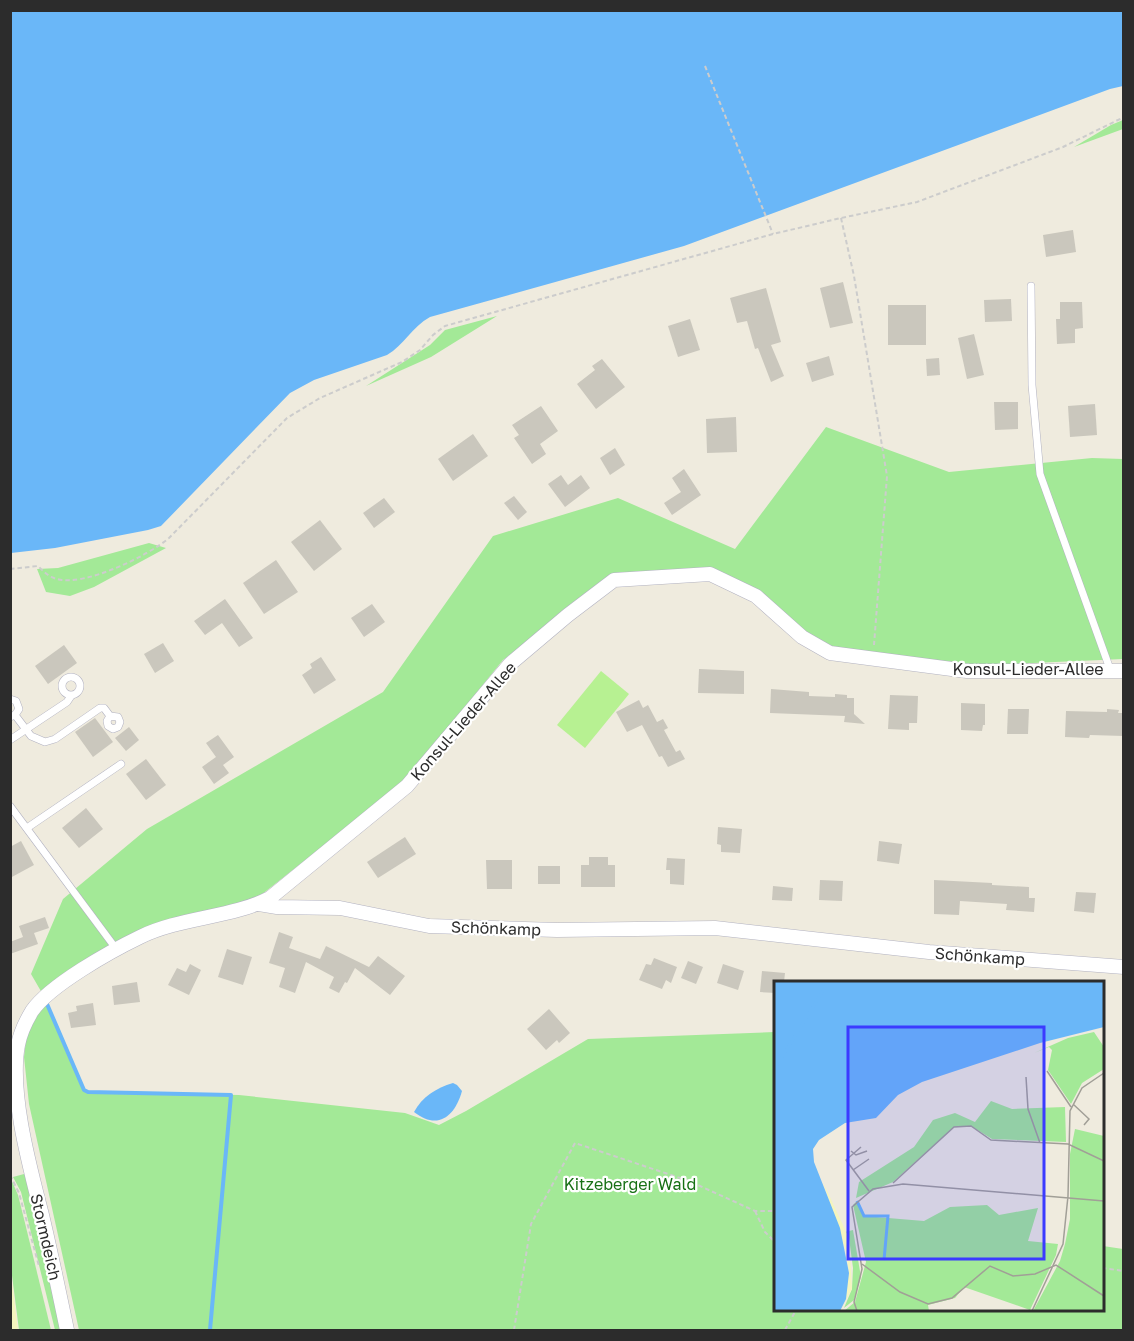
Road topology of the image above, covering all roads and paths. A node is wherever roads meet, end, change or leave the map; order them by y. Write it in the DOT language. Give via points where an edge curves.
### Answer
graph roads {
  1 [pos="705,66"];
  2 [pos="1124,117"];
  3 [pos="841,218"];
  4 [pos="773,234"];
  5 [pos="1031,286"];
  6 [pos="10,569"];
  7 [pos="873,659"];
  8 [pos="1117,670"];
  9 [pos="71,696"];
  10 [pos="10,699"];
  11 [pos="13,716"];
  12 [pos="110,717"];
  13 [pos="26,730"];
  14 [pos="10,740"];
  15 [pos="121,764"];
  16 [pos="10,806"];
  17 [pos="27,828"];
  18 [pos="259,904"];
  19 [pos="117,950"];
  20 [pos="1124,967"];
  21 [pos="25,1143"];
  22 [pos="10,1175"];
  23 [pos="774,1210"];
  24 [pos="755,1211"];
  25 [pos="774,1241"];
  26 [pos="1104,1268"];
  27 [pos="40,1269"];
  28 [pos="1124,1270"];
  29 [pos="795,1311"];
  30 [pos="67,1330"];
  31 [pos="514,1330"];
  32 [pos="785,1330"];
  1 -- 4 [label="path"];
  2 -- 3 [label="path" via="992,176 917,202"];
  3 -- 4 [label="path"];
  3 -- 7 [label="path" via="887,476"];
  4 -- 6 [label="path" via="445,326 402,362 320,398 287,418 155,548 79,580 57,579 38,566"];
  5 -- 8 [label="lane" via="1032,385 1040,474"];
  7 -- 8 [label="street, Konsul-Lieder-Allee" via="967,671"];
  7 -- 18 [label="street, Konsul-Lieder-Allee" via="830,653 802,637 756,596 710,574 614,580 510,664 407,786"];
  9 -- 13 [label="lane"];
  10 -- 11 [label="lane" via="19,709"];
  11 -- 13 [label="lane"];
  12 -- 13 [label="lane" via="104,708 96,709 50,742 37,740"];
  13 -- 14 [label="lane"];
  15 -- 17 [label="lane"];
  16 -- 17 [label="lane"];
  17 -- 19 [label="lane"];
  18 -- 19 [label="street, Schönkamp" via="160,929"];
  18 -- 20 [label="street, Schönkamp" via="340,908 429,926 557,930 716,928 929,952"];
  19 -- 21 [label="street, Schönkamp" via="50,992 23,1030 18,1042 17,1074"];
  21 -- 30 [label="street, Stormdeich"];
  22 -- 27 [label="path" via="19,1193"];
  23 -- 24 [label="path"];
  24 -- 25 [label="path"];
  24 -- 31 [label="path" via="689,1181 575,1143 531,1224"];
  26 -- 28 [label="path"];
  29 -- 32 [label="path"];
}
